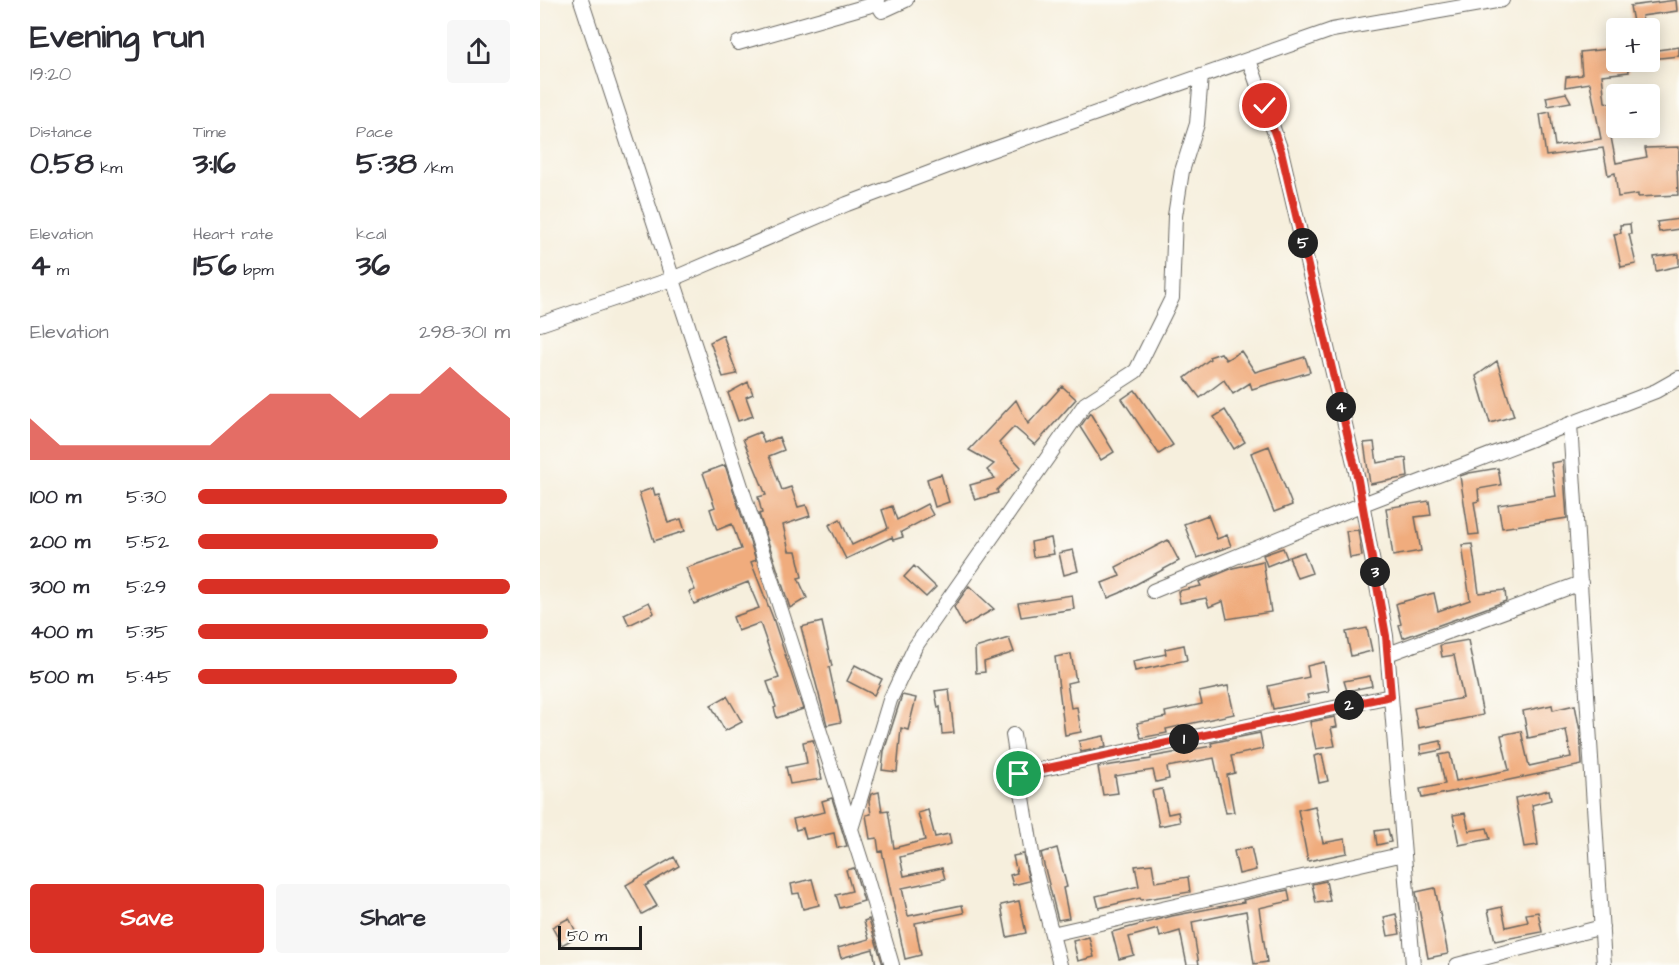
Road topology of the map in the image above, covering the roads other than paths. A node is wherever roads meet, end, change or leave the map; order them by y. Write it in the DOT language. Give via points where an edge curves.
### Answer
graph roads {
  1 [pos="581,0"];
  2 [pos="906,0"];
  3 [pos="1502,0"];
  4 [pos="877,2"];
  5 [pos="738,43"];
  6 [pos="1249,60"];
  7 [pos="1201,76"];
  8 [pos="672,279"];
  9 [pos="540,324"];
  10 [pos="1679,378"];
  11 [pos="1570,424"];
  12 [pos="1363,504"];
  13 [pos="1581,583"];
  14 [pos="1153,591"];
  15 [pos="1388,654"];
  16 [pos="1391,696"];
  17 [pos="1013,735"];
  18 [pos="1019,774"];
  19 [pos="851,828"];
  20 [pos="1404,854"];
  21 [pos="1602,927"];
  22 [pos="1052,934"];
  23 [pos="892,965"];
  24 [pos="1060,965"];
  25 [pos="1413,965"];
  26 [pos="1457,965"];
  27 [pos="1604,965"];
  1 -- 8 [label="street"];
  2 -- 4 [label="street" via="882,10"];
  3 -- 6 [label="street" via="1332,30"];
  4 -- 5 [label="street"];
  6 -- 7 [label="street"];
  6 -- 12 [label="street" via="1281,151"];
  7 -- 8 [label="street" via="977,154 847,204"];
  7 -- 19 [label="street" via="1197,124 1182,171 1175,216 1172,298 1136,371 1085,404 915,647 890,700"];
  8 -- 9 [label="street"];
  8 -- 19 [label="street"];
  10 -- 11 [label="street" via="1656,391"];
  11 -- 12 [label="street"];
  11 -- 13 [label="street"];
  12 -- 14 [label="street"];
  12 -- 15 [label="street"];
  13 -- 15 [label="street"];
  13 -- 21 [label="street"];
  15 -- 16 [label="street"];
  16 -- 18 [label="street"];
  16 -- 20 [label="street"];
  17 -- 18 [label="street"];
  18 -- 22 [label="street" via="1034,866"];
  19 -- 23 [label="street"];
  20 -- 22 [label="street"];
  20 -- 25 [label="street"];
  21 -- 26 [label="street"];
  21 -- 27 [label="street"];
  22 -- 24 [label="street"];
}
